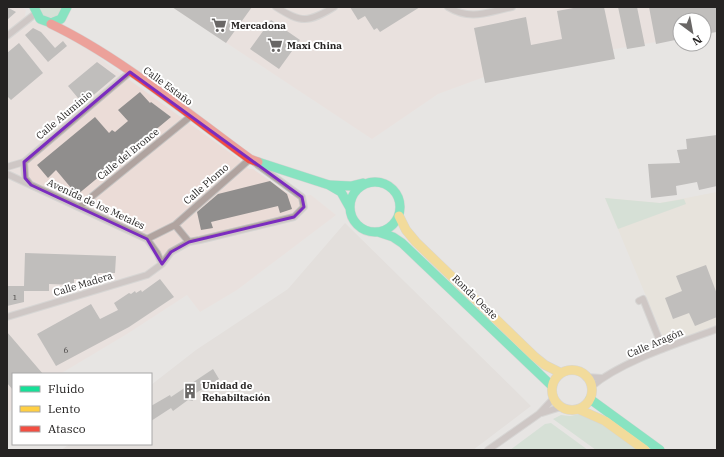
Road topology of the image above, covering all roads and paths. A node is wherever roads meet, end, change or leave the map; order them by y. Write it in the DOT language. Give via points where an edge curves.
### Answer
graph roads {
  1 [pos="276,7"];
  2 [pos="334,7"];
  3 [pos="448,7"];
  4 [pos="512,7"];
  5 [pos="67,9"];
  6 [pos="34,10"];
  7 [pos="51,24"];
  8 [pos="70,33"];
  9 [pos="7,36"];
  10 [pos="130,72"];
  11 [pos="190,116"];
  12 [pos="250,159"];
  13 [pos="24,162"];
  14 [pos="7,167"];
  15 [pos="7,174"];
  16 [pos="369,182"];
  17 [pos="31,185"];
  18 [pos="329,185"];
  19 [pos="79,207"];
  20 [pos="350,208"];
  21 [pos="399,216"];
  22 [pos="174,224"];
  23 [pos="378,232"];
  24 [pos="147,239"];
  25 [pos="189,242"];
  26 [pos="162,264"];
  27 [pos="639,300"];
  28 [pos="7,317"];
  29 [pos="717,329"];
  30 [pos="663,349"];
  31 [pos="561,373"];
  32 [pos="586,377"];
  33 [pos="602,378"];
  34 [pos="552,386"];
  35 [pos="591,387"];
  36 [pos="553,399"];
  37 [pos="590,399"];
  38 [pos="561,407"];
  39 [pos="578,409"];
  40 [pos="539,414"];
  41 [pos="488,450"];
  42 [pos="645,450"];
  43 [pos="660,450"];
  1 -- 2 [label="street" via="291,17 305,20 315,18"];
  3 -- 4 [label="street" via="460,14 472,15"];
  5 -- 7 [label="main road" via="57,22"];
  5 -- 8 [label="main road"];
  6 -- 7 [label="main road, Calle Estaño" via="40,20"];
  6 -- 9 [label="street"];
  7 -- 8 [label="main road, Calle Estaño"];
  8 -- 10 [label="main road, Calle Estaño"];
  10 -- 11 [label="main road, Calle Estaño"];
  10 -- 13 [label="street, Calle Aluminio"];
  11 -- 12 [label="main road, Calle Estaño"];
  11 -- 19 [label="street, Calle del Bronce"];
  12 -- 18 [label="main road, Calle Estaño"];
  12 -- 22 [label="street, Calle Plomo"];
  12 -- 25 [label="street, Calle Estaño" via="302,197 304,207 294,217"];
  13 -- 14 [label="street, Calle Aluminio"];
  13 -- 17 [label="street" via="25,178"];
  15 -- 17 [label="street, Avenida de los Metales"];
  16 -- 18 [label="main road, Calle Estaño" via="351,186"];
  16 -- 20 [label="main road" via="355,191"];
  16 -- 21 [label="main road" via="377,181 392,187 400,200"];
  17 -- 19 [label="street, Avenida de los Metales"];
  18 -- 20 [label="main road, Calle Estaño" via="341,192"];
  19 -- 24 [label="street, Avenida de los Metales"];
  20 -- 23 [label="main road" via="352,216 362,228"];
  21 -- 23 [label="main road" via="391,227"];
  21 -- 31 [label="main road, Ronda Oeste" via="416,242 537,359"];
  22 -- 24 [label="street, Avenida de los Metales"];
  22 -- 25 [label="street"];
  23 -- 34 [label="main road, Ronda Oeste" via="402,243"];
  24 -- 26 [label="street"];
  25 -- 26 [label="street, Calle Madera" via="171,252"];
  26 -- 28 [label="street, Calle Madera" via="147,275"];
  27 -- 30 [label="street" via="643,299"];
  29 -- 30 [label="street, Calle Aragón"];
  30 -- 33 [label="street, Calle Aragón"];
  31 -- 32 [label="main road" via="574,370"];
  31 -- 34 [label="main road"];
  32 -- 33 [label="street, Calle Aragón"];
  32 -- 35 [label="main road"];
  33 -- 35 [label="street, Calle Aragón"];
  34 -- 36 [label="main road"];
  35 -- 37 [label="main road"];
  36 -- 38 [label="main road"];
  36 -- 40 [label="street"];
  37 -- 39 [label="main road"];
  37 -- 43 [label="main road"];
  38 -- 39 [label="main road"];
  38 -- 40 [label="street"];
  39 -- 42 [label="main road" via="600,418"];
  40 -- 41 [label="street"];
}
